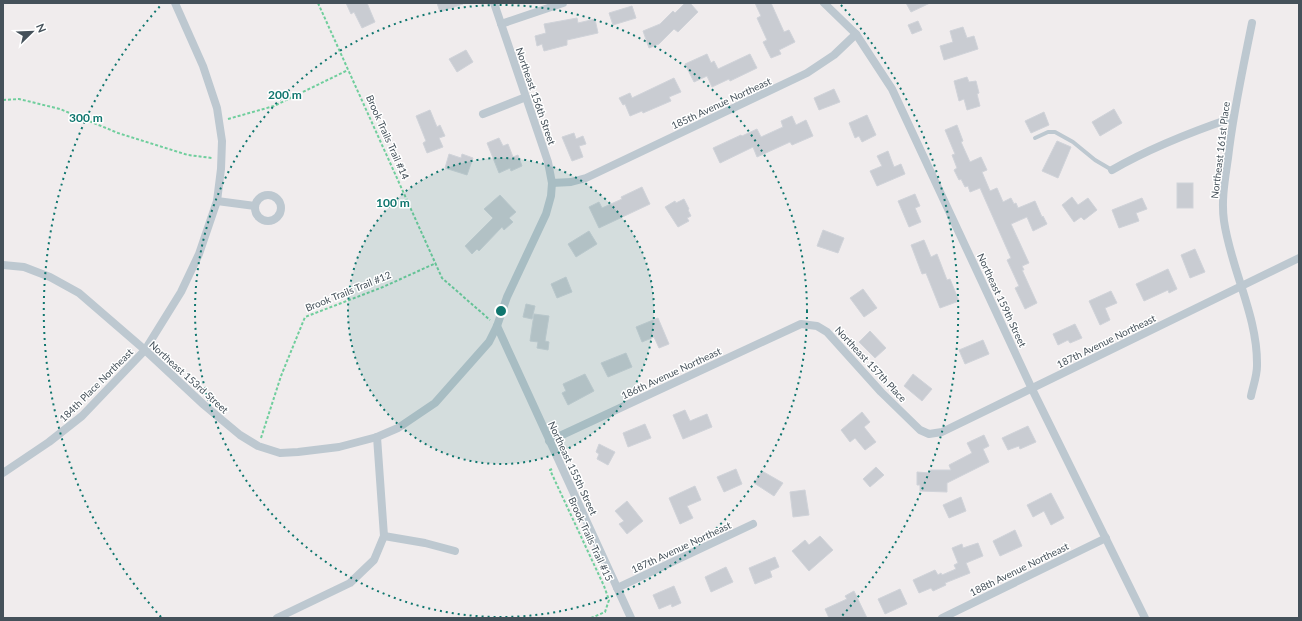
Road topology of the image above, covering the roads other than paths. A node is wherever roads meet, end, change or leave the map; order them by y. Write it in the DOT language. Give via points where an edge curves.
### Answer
graph roads {
  1 [pos="175,3"];
  2 [pos="494,3"];
  3 [pos="563,3"];
  4 [pos="824,3"];
  5 [pos="1252,23"];
  6 [pos="501,24"];
  7 [pos="856,34"];
  8 [pos="526,97"];
  9 [pos="483,114"];
  10 [pos="1232,118"];
  11 [pos="1036,138"];
  12 [pos="1112,170"];
  13 [pos="552,183"];
  14 [pos="217,201"];
  15 [pos="255,206"];
  16 [pos="1299,258"];
  17 [pos="3,266"];
  18 [pos="1242,285"];
  19 [pos="801,324"];
  20 [pos="497,326"];
  21 [pos="145,350"];
  22 [pos="1032,389"];
  23 [pos="1251,396"];
  24 [pos="920,430"];
  25 [pos="378,437"];
  26 [pos="549,441"];
  27 [pos="3,473"];
  28 [pos="752,524"];
  29 [pos="384,536"];
  30 [pos="1106,538"];
  31 [pos="455,552"];
  32 [pos="617,588"];
  33 [pos="277,618"];
  34 [pos="631,618"];
  35 [pos="942,618"];
  36 [pos="1145,618"];
  1 -- 14 [label="street, 184th Place Northeast" via="203,66 217,108 222,141"];
  2 -- 6 [label="street, Northeast 156th Street"];
  3 -- 6 [label="street"];
  4 -- 7 [label="street, Northeast 159th Street"];
  5 -- 10 [label="street, Northeast 161st Place"];
  6 -- 8 [label="street, Northeast 156th Street"];
  7 -- 13 [label="street, 185th Avenue Northeast" via="834,55 807,73 586,178"];
  7 -- 22 [label="street, Northeast 159th Street" via="892,89"];
  8 -- 9 [label="street"];
  8 -- 13 [label="street, Northeast 156th Street" via="548,162"];
  10 -- 12 [label="street"];
  10 -- 18 [label="street, Northeast 161st Place" via="1223,198 1224,221"];
  11 -- 12 [label="lane" via="1048,132 1055,132"];
  13 -- 20 [label="street, Northeast 156th Street" via="552,196 546,214 507,297"];
  14 -- 15 [label="street"];
  14 -- 21 [label="street, 184th Place Northeast" via="199,254 160,328"];
  16 -- 18 [label="street, 187th Avenue Northeast"];
  17 -- 21 [label="street, Northeast 153rd Street" via="24,267 50,277 79,293"];
  18 -- 22 [label="street, 187th Avenue Northeast"];
  18 -- 23 [label="street, Northeast 161st Place" via="1254,336 1257,367"];
  19 -- 24 [label="street, Northeast 157th Place" via="817,326 827,332 881,392"];
  19 -- 26 [label="street, 186th Avenue Northeast"];
  20 -- 25 [label="street" via="489,342 434,403 398,428"];
  20 -- 26 [label="street, Northeast 155th Street"];
  21 -- 25 [label="street, Northeast 153rd Street" via="204,405 240,435 258,446 280,453 298,452 339,447"];
  21 -- 27 [label="street, 184th Place Northeast" via="82,416"];
  22 -- 24 [label="street, 187th Avenue Northeast" via="942,432 929,434"];
  22 -- 30 [label="street, Northeast 159th Street"];
  25 -- 29 [label="street"];
  26 -- 32 [label="street, Northeast 155th Street"];
  28 -- 32 [label="street, 187th Avenue Northeast"];
  29 -- 31 [label="street" via="425,543"];
  29 -- 33 [label="street" via="374,560 350,583"];
  30 -- 35 [label="street, 188th Avenue Northeast"];
  30 -- 36 [label="street, Northeast 159th Street"];
  32 -- 34 [label="street, Northeast 155th Street"];
}
